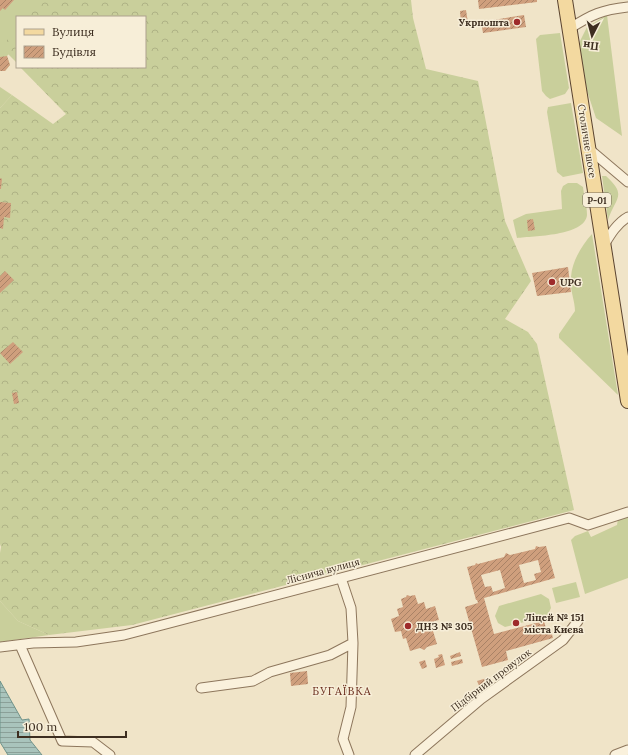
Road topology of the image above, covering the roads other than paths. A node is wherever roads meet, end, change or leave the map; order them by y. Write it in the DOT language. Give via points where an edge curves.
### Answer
graph roads {
  1 [pos="565,0"];
  2 [pos="628,7"];
  3 [pos="569,28"];
  4 [pos="589,149"];
  5 [pos="628,182"];
  6 [pos="628,217"];
  7 [pos="604,245"];
  8 [pos="628,401"];
  9 [pos="628,512"];
  10 [pos="341,578"];
  11 [pos="578,621"];
  12 [pos="353,643"];
  13 [pos="20,645"];
  14 [pos="0,647"];
  15 [pos="201,688"];
  16 [pos="628,750"];
  17 [pos="110,755"];
  18 [pos="349,755"];
  19 [pos="415,755"];
  20 [pos="616,755"];
  1 -- 3 [label="main road, Столичне шосе / Р-01"];
  2 -- 3 [label="street" via="597,13"];
  3 -- 4 [label="main road, Столичне шосе / Р-01"];
  4 -- 5 [label="street"];
  4 -- 7 [label="main road, Столичне шосе / Р-01"];
  6 -- 7 [label="street" via="613,231"];
  7 -- 8 [label="main road, Столичне шосе / Р-01"];
  9 -- 10 [label="street, Ліснича вулиця" via="588,525 569,518"];
  10 -- 12 [label="street" via="350,608"];
  10 -- 13 [label="street, Ліснича вулиця" via="124,635 76,642"];
  11 -- 19 [label="street, Підбірний провулок" via="562,640 481,699"];
  12 -- 15 [label="street" via="330,655 270,672 254,681"];
  12 -- 18 [label="street" via="351,707 343,739"];
  13 -- 14 [label="street, Ліснича вулиця"];
  13 -- 17 [label="street" via="62,741 93,742"];
  16 -- 20 [label="street"];
}
